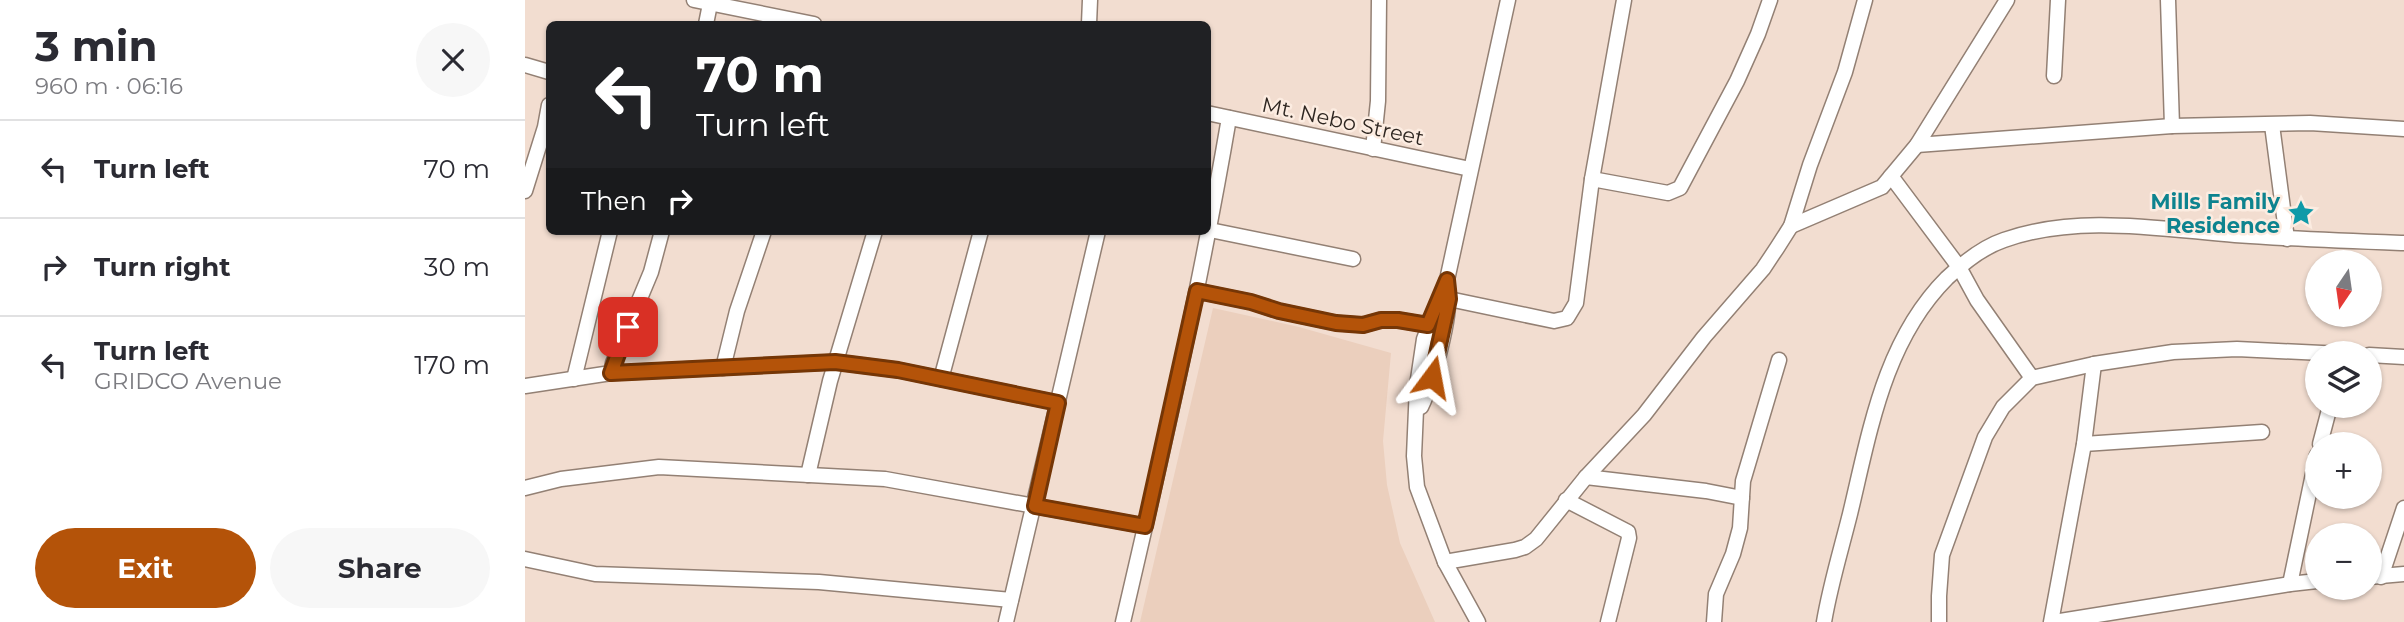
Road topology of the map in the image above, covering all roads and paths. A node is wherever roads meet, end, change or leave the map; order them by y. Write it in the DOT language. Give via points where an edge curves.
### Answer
graph roads {
  1 [pos="694,0"];
  2 [pos="1090,0"];
  3 [pos="1380,0"];
  4 [pos="1508,0"];
  5 [pos="1624,0"];
  6 [pos="1770,0"];
  7 [pos="1865,0"];
  8 [pos="2007,0"];
  9 [pos="2059,0"];
  10 [pos="2168,0"];
  11 [pos="710,4"];
  12 [pos="707,21"];
  13 [pos="798,21"];
  14 [pos="1089,21"];
  15 [pos="525,65"];
  16 [pos="546,71"];
  17 [pos="2054,75"];
  18 [pos="546,113"];
  19 [pos="1211,114"];
  20 [pos="1229,118"];
  21 [pos="2271,125"];
  22 [pos="2172,126"];
  23 [pos="2404,129"];
  24 [pos="1917,145"];
  25 [pos="1373,149"];
  26 [pos="530,158"];
  27 [pos="1470,170"];
  28 [pos="1891,176"];
  29 [pos="1592,178"];
  30 [pos="525,191"];
  31 [pos="1211,218"];
  32 [pos="1211,224"];
  33 [pos="1791,226"];
  34 [pos="609,235"];
  35 [pos="661,235"];
  36 [pos="763,235"];
  37 [pos="874,235"];
  38 [pos="980,235"];
  39 [pos="1097,235"];
  40 [pos="1208,235"];
  41 [pos="2287,239"];
  42 [pos="2404,243"];
  43 [pos="1353,259"];
  44 [pos="1959,267"];
  45 [pos="1447,280"];
  46 [pos="1197,291"];
  47 [pos="1449,299"];
  48 [pos="1428,325"];
  49 [pos="2305,352"];
  50 [pos="2382,356"];
  51 [pos="2404,357"];
  52 [pos="1779,359"];
  53 [pos="835,362"];
  54 [pos="2094,364"];
  55 [pos="723,368"];
  56 [pos="611,373"];
  57 [pos="2032,378"];
  58 [pos="574,379"];
  59 [pos="941,379"];
  60 [pos="525,386"];
  61 [pos="1058,403"];
  62 [pos="1417,415"];
  63 [pos="2262,432"];
  64 [pos="2084,444"];
  65 [pos="808,475"];
  66 [pos="1586,477"];
  67 [pos="525,488"];
  68 [pos="1742,498"];
  69 [pos="1566,500"];
  70 [pos="1035,506"];
  71 [pos="2404,508"];
  72 [pos="2306,509"];
  73 [pos="1145,526"];
  74 [pos="525,559"];
  75 [pos="2382,560"];
  76 [pos="1445,562"];
  77 [pos="2404,574"];
  78 [pos="2382,576"];
  79 [pos="2305,583"];
  80 [pos="2290,584"];
  81 [pos="1011,600"];
  82 [pos="1006,622"];
  83 [pos="1123,622"];
  84 [pos="1478,622"];
  85 [pos="1608,622"];
  86 [pos="1714,622"];
  87 [pos="1823,622"];
  88 [pos="1939,622"];
  89 [pos="2053,622"];
  1 -- 11 [label="street"];
  2 -- 14 [label="street"];
  3 -- 25 [label="street"];
  4 -- 27 [label="street"];
  5 -- 29 [label="street"];
  6 -- 29 [label="street" via="1737,81 1680,188 1668,193"];
  7 -- 33 [label="street"];
  8 -- 24 [label="street"];
  9 -- 17 [label="street"];
  10 -- 22 [label="street"];
  11 -- 12 [label="street"];
  11 -- 13 [label="street"];
  15 -- 16 [label="street"];
  18 -- 26 [label="street"];
  19 -- 20 [label="street, Mt. Nebo Street"];
  20 -- 25 [label="street, Mt. Nebo Street"];
  20 -- 31 [label="street"];
  21 -- 22 [label="street"];
  21 -- 23 [label="street"];
  21 -- 41 [label="street"];
  22 -- 24 [label="street"];
  24 -- 28 [label="street"];
  25 -- 27 [label="street, Mt. Nebo Street"];
  26 -- 30 [label="street"];
  27 -- 45 [label="street"];
  28 -- 33 [label="street" via="1882,187"];
  28 -- 44 [label="street"];
  29 -- 47 [label="street" via="1576,303 1567,318 1554,321"];
  32 -- 43 [label="street"];
  33 -- 66 [label="street" via="1763,269 1644,415"];
  34 -- 58 [label="street"];
  35 -- 56 [label="street"];
  36 -- 55 [label="street"];
  37 -- 53 [label="street"];
  38 -- 59 [label="street"];
  39 -- 61 [label="street"];
  40 -- 46 [label="street"];
  41 -- 42 [label="street"];
  41 -- 44 [label="street" via="2120,226 2043,229 2002,240"];
  44 -- 57 [label="street"];
  44 -- 87 [label="street" via="1916,316 1887,372"];
  45 -- 47 [label="street"];
  45 -- 48 [label="street"];
  46 -- 48 [label="street" via="1336,323 1398,320"];
  46 -- 73 [label="street"];
  47 -- 62 [label="street" via="1432,377"];
  48 -- 62 [label="street" via="1417,386"];
  49 -- 54 [label="street" via="2173,352"];
  50 -- 51 [label="street"];
  52 -- 68 [label="street" via="1748,460"];
  53 -- 55 [label="street"];
  53 -- 59 [label="street"];
  53 -- 65 [label="street"];
  54 -- 57 [label="street"];
  54 -- 64 [label="street"];
  55 -- 56 [label="street"];
  56 -- 58 [label="street"];
  57 -- 88 [label="street" via="2003,407 1985,437 1942,555"];
  58 -- 60 [label="street"];
  59 -- 61 [label="street"];
  61 -- 70 [label="street"];
  62 -- 76 [label="street" via="1413,456 1417,487"];
  63 -- 64 [label="street"];
  64 -- 89 [label="street"];
  65 -- 67 [label="street" via="659,467"];
  65 -- 70 [label="street" via="885,479"];
  66 -- 68 [label="street"];
  66 -- 69 [label="street"];
  68 -- 86 [label="street" via="1740,528 1716,594"];
  69 -- 76 [label="street" via="1537,540 1525,547"];
  69 -- 85 [label="street" via="1628,532"];
  70 -- 73 [label="street"];
  70 -- 81 [label="street"];
  71 -- 75 [label="street"];
  72 -- 80 [label="street"];
  73 -- 83 [label="street"];
  74 -- 81 [label="street" via="595,573 818,582"];
  76 -- 84 [label="street"];
  77 -- 78 [label="street"];
  79 -- 80 [label="street"];
  80 -- 89 [label="street"];
  81 -- 82 [label="street"];
}
